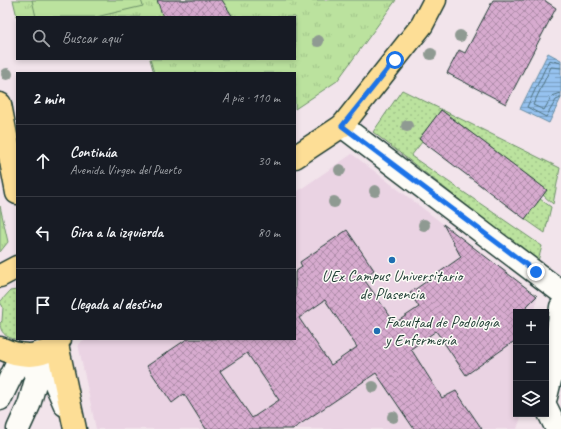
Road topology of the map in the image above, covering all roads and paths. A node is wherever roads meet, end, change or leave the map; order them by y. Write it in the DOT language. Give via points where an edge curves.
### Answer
graph roads {
  1 [pos="435,0"];
  2 [pos="0,104"];
  3 [pos="342,126"];
  4 [pos="296,156"];
  5 [pos="16,188"];
  6 [pos="16,268"];
  7 [pos="0,276"];
  8 [pos="561,292"];
  9 [pos="561,307"];
  10 [pos="0,348"];
  11 [pos="41,350"];
  12 [pos="557,366"];
  13 [pos="549,389"];
  14 [pos="0,398"];
  15 [pos="549,413"];
  16 [pos="540,417"];
  17 [pos="74,428"];
  18 [pos="18,429"];
  19 [pos="537,429"];
  20 [pos="557,429"];
  1 -- 3 [label="main road" via="422,25"];
  2 -- 5 [label="main road"];
  3 -- 4 [label="main road"];
  3 -- 8 [label="street"];
  6 -- 7 [label="main road"];
  9 -- 12 [label="street"];
  10 -- 11 [label="main road"];
  11 -- 14 [label="street"];
  11 -- 17 [label="main road"];
  11 -- 18 [label="street" via="29,406"];
  12 -- 13 [label="street"];
  15 -- 20 [label="street"];
  16 -- 19 [label="street"];
}
